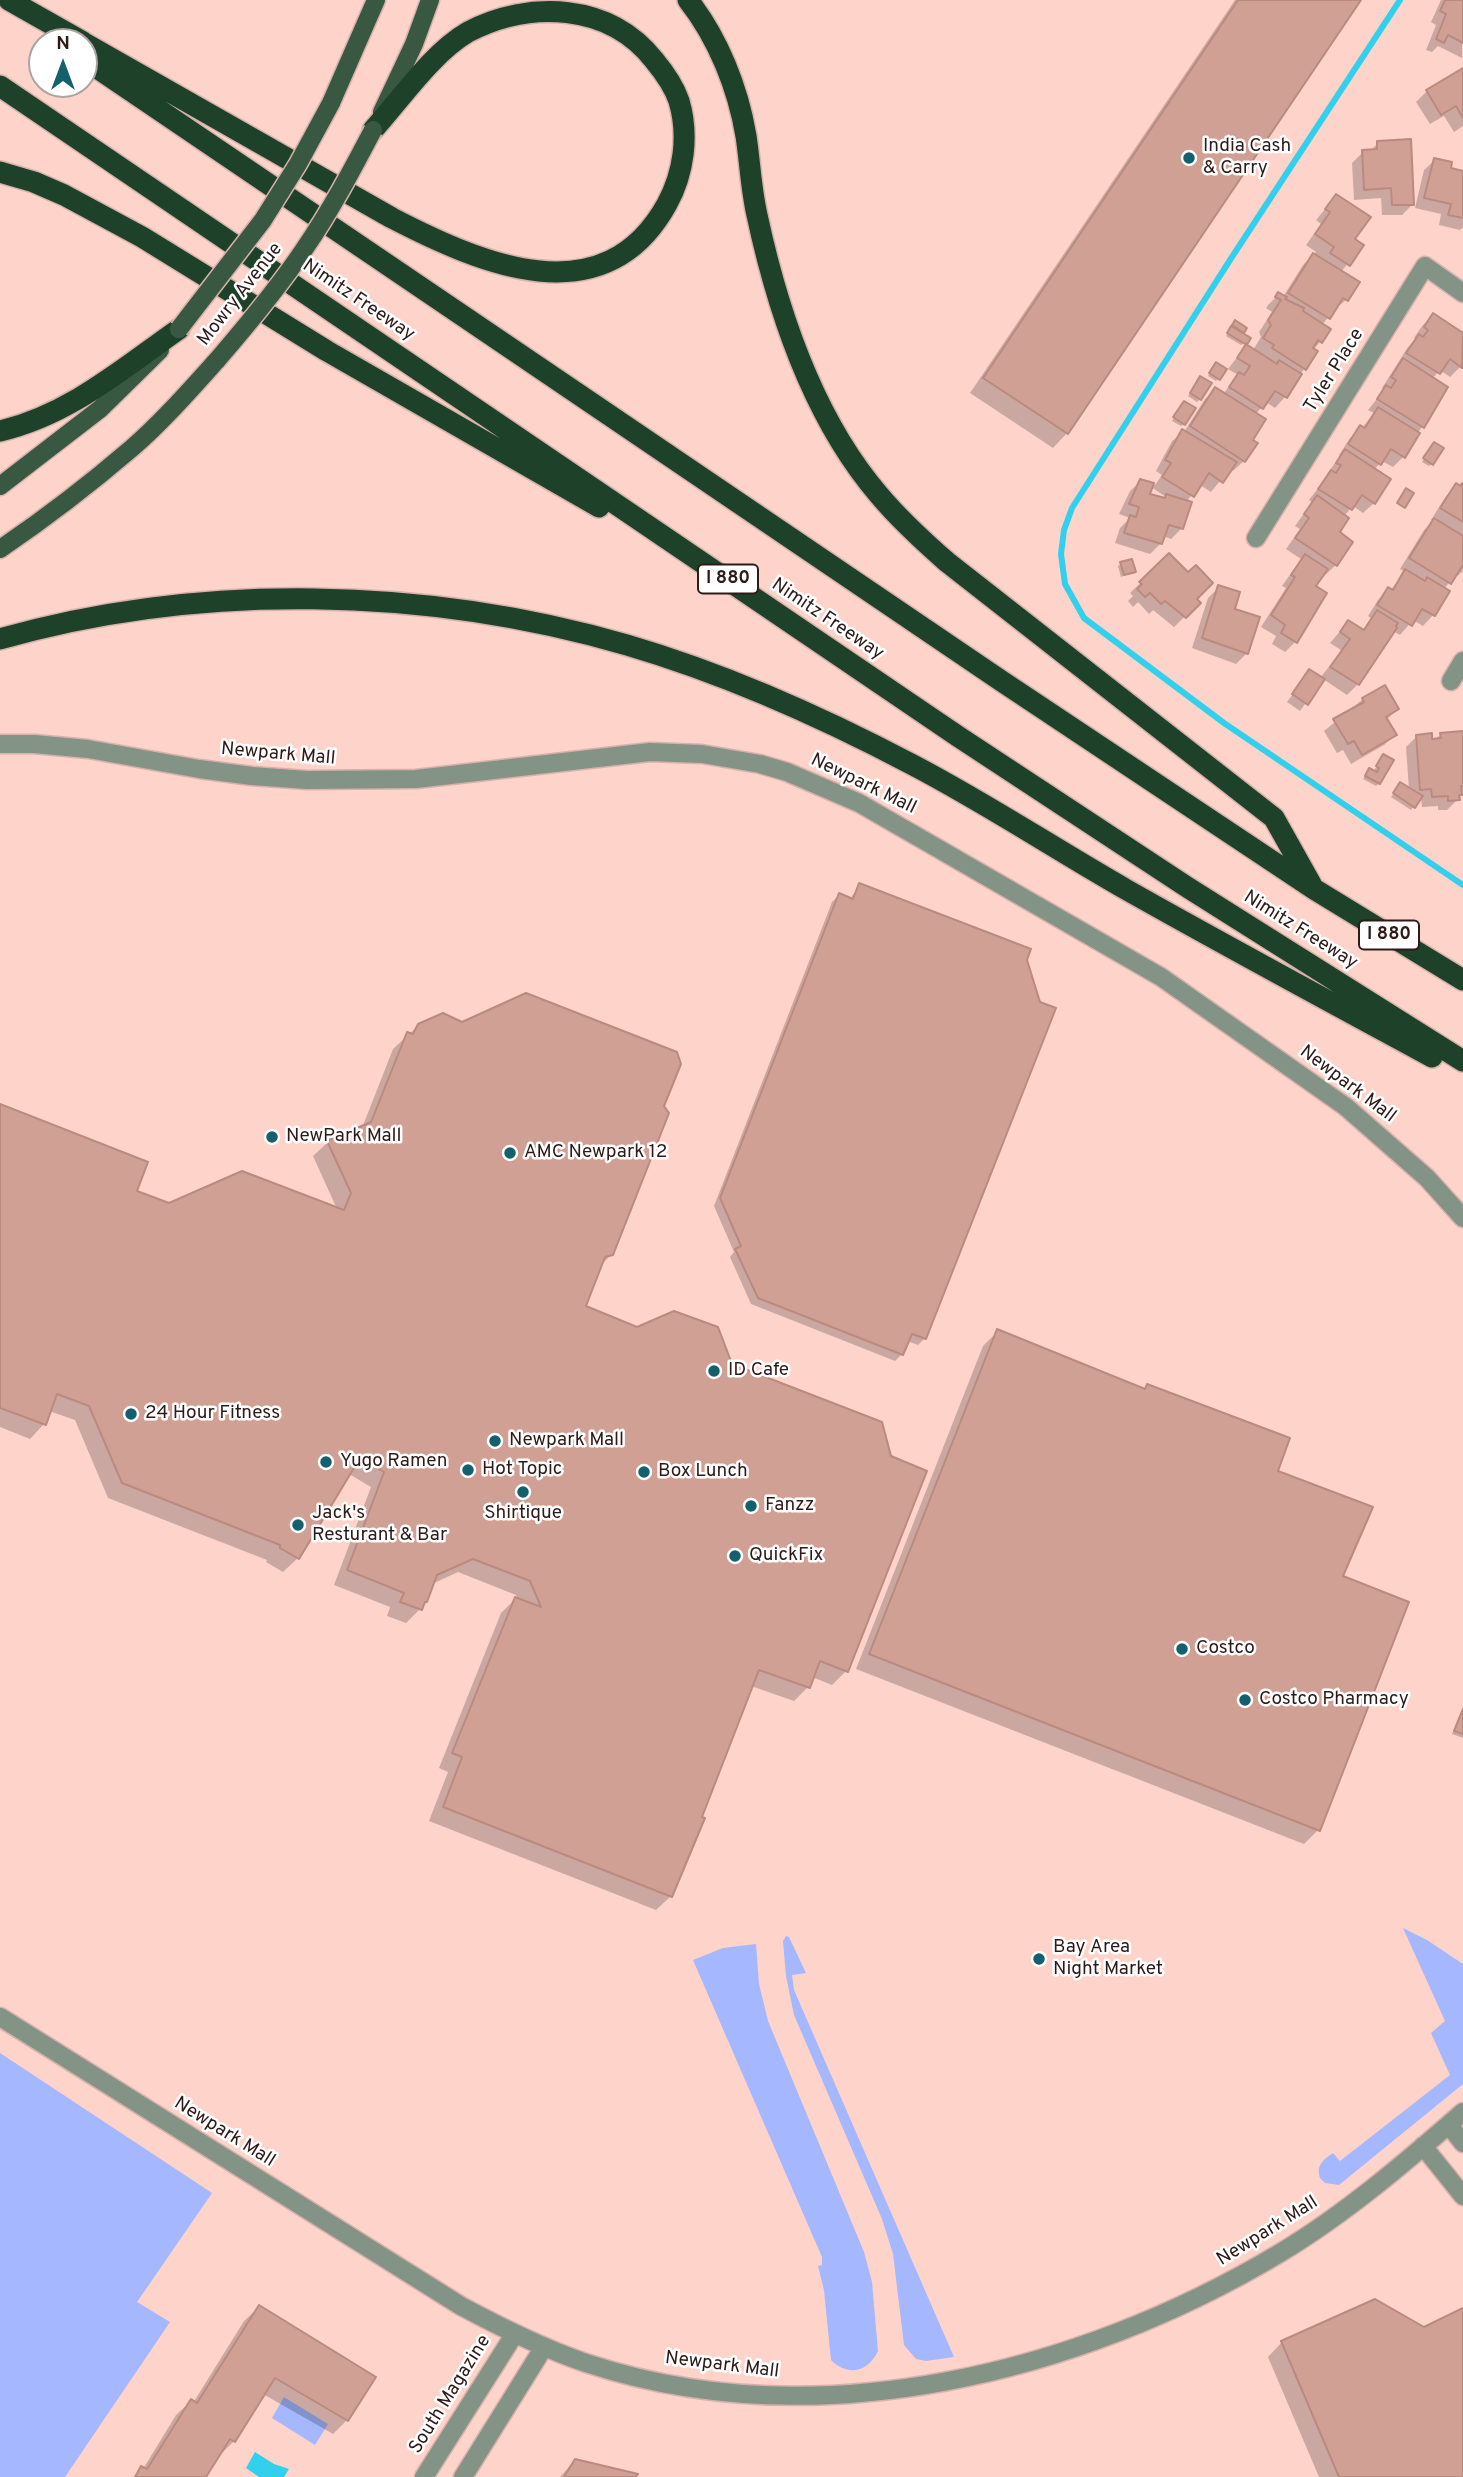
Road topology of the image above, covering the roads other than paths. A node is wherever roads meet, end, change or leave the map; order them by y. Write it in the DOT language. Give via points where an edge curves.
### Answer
graph roads {
  1 [pos="9,0"];
  2 [pos="376,0"];
  3 [pos="430,0"];
  4 [pos="688,0"];
  5 [pos="0,2"];
  6 [pos="38,28"];
  7 [pos="58,28"];
  8 [pos="98,51"];
  9 [pos="98,68"];
  10 [pos="0,86"];
  11 [pos="373,130"];
  12 [pos="0,172"];
  13 [pos="1463,293"];
  14 [pos="179,329"];
  15 [pos="0,431"];
  16 [pos="0,486"];
  17 [pos="1256,538"];
  18 [pos="0,549"];
  19 [pos="742,589"];
  20 [pos="0,639"];
  21 [pos="1463,661"];
  22 [pos="1451,681"];
  23 [pos="0,744"];
  24 [pos="1314,889"];
  25 [pos="1463,980"];
  26 [pos="1463,1061"];
  27 [pos="1463,1074"];
  28 [pos="1463,1219"];
  29 [pos="0,2017"];
  30 [pos="1463,2112"];
  31 [pos="1449,2125"];
  32 [pos="1463,2143"];
  33 [pos="1423,2146"];
  34 [pos="1463,2196"];
  35 [pos="514,2334"];
  36 [pos="544,2347"];
  37 [pos="424,2477"];
  38 [pos="463,2477"];
  1 -- 7 [label="highway"];
  2 -- 14 [label="main road, Mowry Avenue, bridge" via="331,103 298,164 263,220"];
  3 -- 11 [label="main road, Mowry Avenue"];
  4 -- 24 [label="highway" via="709,32 737,97 756,213 775,292 825,413 848,453 886,503 947,562 1274,818"];
  5 -- 6 [label="highway"];
  8 -- 11 [label="highway" via="433,239 505,267 539,272 573,271 609,261 638,242 673,194 682,165 684,133 678,100 645,49 617,26 584,13 549,8 516,12 465,33"];
  9 -- 24 [label="highway, I 880"];
  10 -- 19 [label="highway, Nimitz Freeway / I 880"];
  11 -- 18 [label="main road, Mowry Avenue, bridge" via="306,247 218,359 134,447"];
  12 -- 19 [label="highway" via="64,195 142,237 359,369"];
  13 -- 17 [label="street, Tyler Place" via="1424,266"];
  14 -- 15 [label="highway" via="83,397 27,425"];
  14 -- 16 [label="main road, Mowry Avenue" via="100,409"];
  19 -- 26 [label="highway, Nimitz Freeway / I 880" via="1187,887"];
  20 -- 27 [label="highway" via="143,610 296,600 462,610 629,646 770,698 909,763 1161,909"];
  21 -- 22 [label="street"];
  23 -- 28 [label="street, Newpark Mall" via="88,749 199,769 307,780 416,779 650,752 702,754 787,772 859,803 1161,977 1346,1107 1427,1178"];
  24 -- 25 [label="highway, I 880"];
  29 -- 35 [label="street, Newpark Mall" via="450,2299"];
  30 -- 31 [label="street, Newpark Mall"];
  31 -- 32 [label="street"];
  31 -- 33 [label="street, Newpark Mall"];
  33 -- 34 [label="street"];
  33 -- 36 [label="street, Newpark Mall" via="1328,2221 1238,2277 1142,2323 994,2371 853,2393 757,2394 691,2388 587,2364"];
  35 -- 36 [label="street, Newpark Mall"];
  35 -- 37 [label="street, South Magazine"];
  36 -- 38 [label="street"];
}
